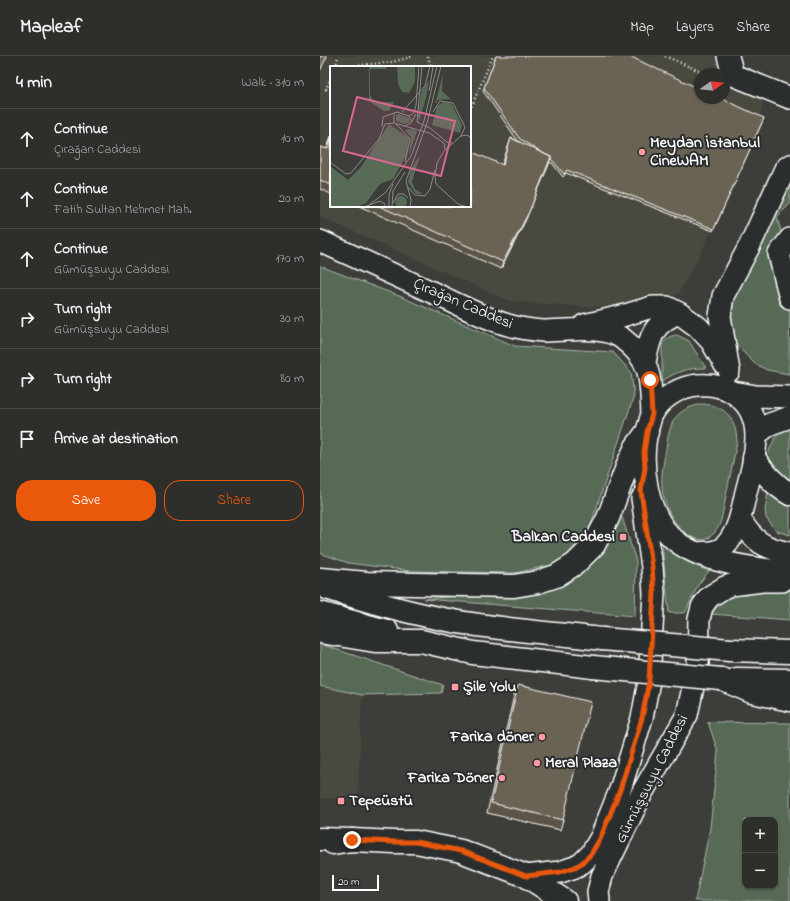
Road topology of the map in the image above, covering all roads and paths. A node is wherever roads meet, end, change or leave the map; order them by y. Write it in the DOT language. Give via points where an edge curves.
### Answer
graph roads {
  1 [pos="338,56"];
  2 [pos="414,56"];
  3 [pos="428,56"];
  4 [pos="492,56"];
  5 [pos="665,56"];
  6 [pos="728,56"];
  7 [pos="336,66"];
  8 [pos="352,66"];
  9 [pos="431,66"];
  10 [pos="694,69"];
  11 [pos="330,80"];
  12 [pos="330,90"];
  13 [pos="790,98"];
  14 [pos="471,108"];
  15 [pos="790,165"];
  16 [pos="790,239"];
  17 [pos="320,241"];
  18 [pos="790,298"];
  19 [pos="679,313"];
  20 [pos="561,330"];
  21 [pos="645,362"];
  22 [pos="730,385"];
  23 [pos="790,397"];
  24 [pos="790,417"];
  25 [pos="650,423"];
  26 [pos="756,435"];
  27 [pos="754,458"];
  28 [pos="645,468"];
  29 [pos="790,494"];
  30 [pos="740,519"];
  31 [pos="698,553"];
  32 [pos="790,553"];
  33 [pos="790,572"];
  34 [pos="320,579"];
  35 [pos="790,581"];
  36 [pos="320,586"];
  37 [pos="320,612"];
  38 [pos="320,632"];
  39 [pos="421,641"];
  40 [pos="790,652"];
  41 [pos="721,679"];
  42 [pos="790,680"];
  43 [pos="790,700"];
  44 [pos="320,839"];
  45 [pos="352,840"];
  46 [pos="320,846"];
  47 [pos="526,876"];
  48 [pos="565,901"];
  49 [pos="599,901"];
  1 -- 7 [label="path"];
  2 -- 8 [label="path" via="392,62"];
  3 -- 9 [label="path"];
  4 -- 14 [label="path"];
  5 -- 10 [label="path"];
  6 -- 13 [label="street" via="733,75"];
  11 -- 12 [label="path" via="326,88"];
  15 -- 22 [label="street" via="785,169 723,296 720,316"];
  16 -- 18 [label="street" via="779,254"];
  17 -- 20 [label="street, Çırağan Caddesi" via="495,321 527,329"];
  19 -- 20 [label="street" via="667,307 652,307"];
  19 -- 21 [label="street" via="662,322 654,331"];
  19 -- 22 [label="street" via="711,341"];
  20 -- 21 [label="street, Çırağan Caddesi" via="610,333 622,338"];
  21 -- 25 [label="street, Çırağan Caddesi" via="650,380"];
  22 -- 23 [label="street" via="756,396"];
  22 -- 25 [label="street" via="702,384 686,387 661,401"];
  22 -- 26 [label="street" via="749,409"];
  24 -- 26 [label="street" via="770,424"];
  25 -- 28 [label="street, Çırağan Caddesi" via="644,452"];
  25 -- 34 [label="main road" via="628,464 608,518 594,545 575,564 556,576 514,586 367,583"];
  26 -- 27 [label="street"];
  27 -- 29 [label="main road" via="770,480"];
  27 -- 30 [label="street"];
  28 -- 31 [label="street" via="654,511 665,529 687,549"];
  28 -- 47 [label="street, Gümüşsuyu Caddesi" via="641,491 654,593 649,681 642,718 620,790 601,837 591,854 575,867 560,872"];
  30 -- 31 [label="street" via="734,533 718,551"];
  30 -- 32 [label="street" via="746,530 764,546"];
  31 -- 33 [label="street" via="741,566"];
  35 -- 49 [label="street, Gümüşsuyu Caddesi" via="731,585 709,597 702,607 699,619 698,664 687,715 642,793 602,876 598,892"];
  36 -- 40 [label="main road, bridge" via="371,602 477,625 602,639 730,650"];
  37 -- 39 [label="main road"];
  38 -- 39 [label="main road" via="375,641"];
  39 -- 41 [label="main road, bridge" via="473,652"];
  41 -- 42 [label="main road"];
  41 -- 43 [label="main road" via="752,692"];
  44 -- 45 [label="main road"];
  45 -- 46 [label="main road"];
  45 -- 47 [label="main road" via="416,842 461,851"];
  47 -- 48 [label="main road"];
}
